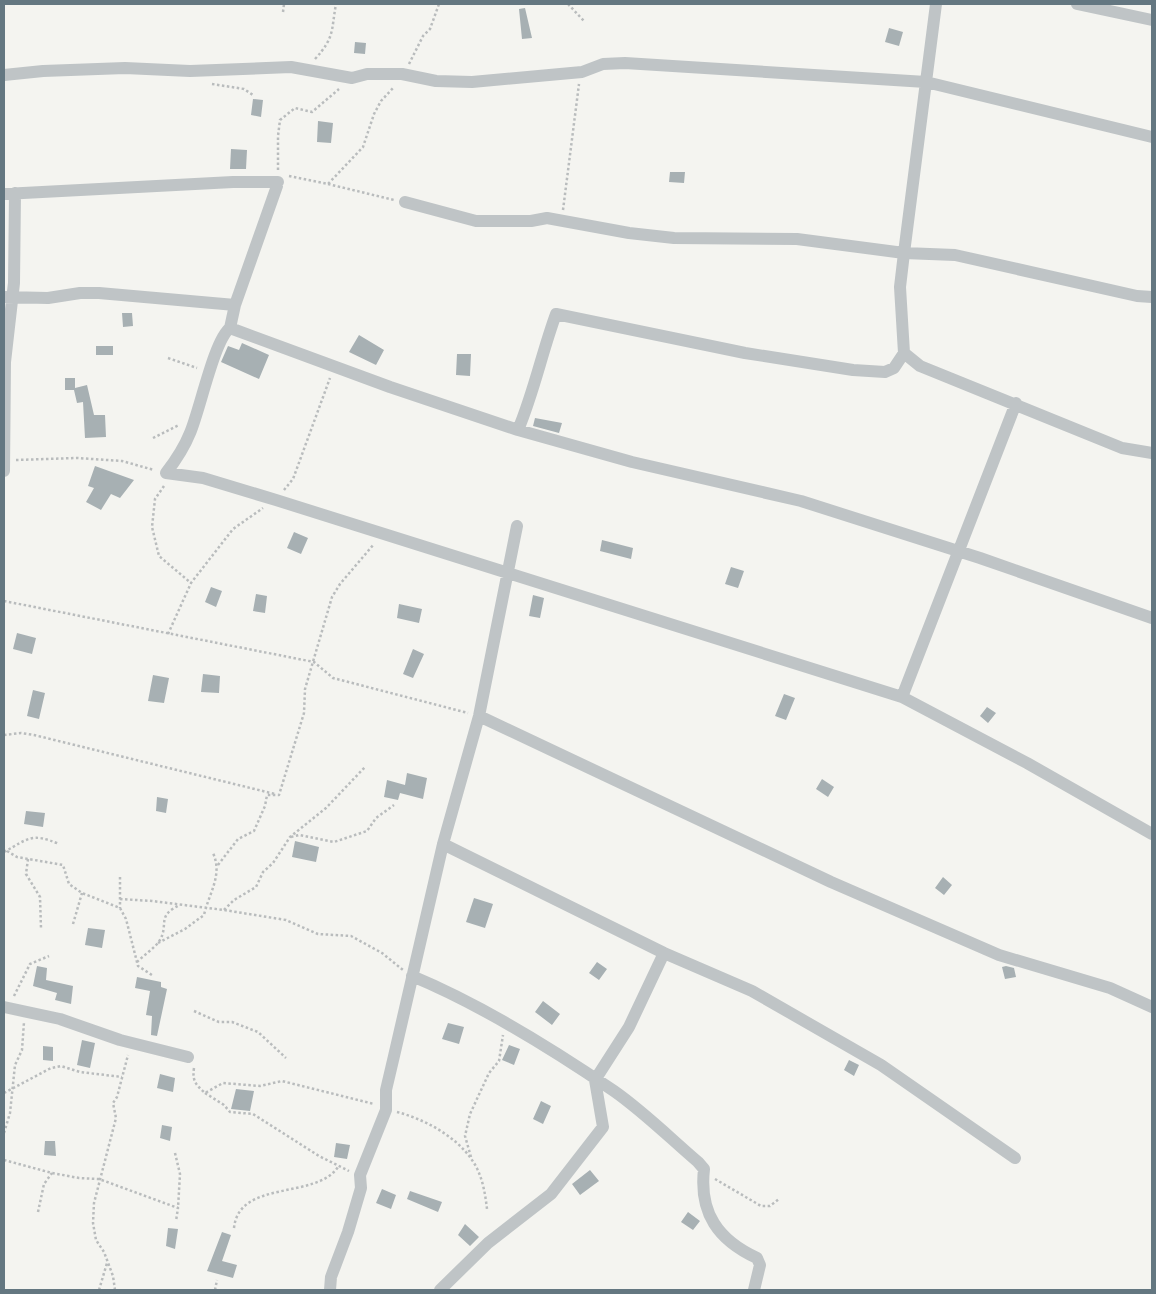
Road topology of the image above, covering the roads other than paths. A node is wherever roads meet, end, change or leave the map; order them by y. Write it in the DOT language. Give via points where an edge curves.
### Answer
graph roads {
  1 [pos="936,4"];
  2 [pos="1077,4"];
  3 [pos="1152,20"];
  4 [pos="4,75"];
  5 [pos="926,82"];
  6 [pos="1152,137"];
  7 [pos="9,194"];
  8 [pos="405,202"];
  9 [pos="904,252"];
  10 [pos="1152,296"];
  11 [pos="8,298"];
  12 [pos="236,305"];
  13 [pos="230,328"];
  14 [pos="904,353"];
  15 [pos="1016,403"];
  16 [pos="518,430"];
  17 [pos="1152,453"];
  18 [pos="4,464"];
  19 [pos="517,526"];
  20 [pos="957,550"];
  21 [pos="508,573"];
  22 [pos="1152,618"];
  23 [pos="902,697"];
  24 [pos="479,716"];
  25 [pos="1152,834"];
  26 [pos="443,844"];
  27 [pos="664,953"];
  28 [pos="412,976"];
  29 [pos="5,1007"];
  30 [pos="1152,1007"];
  31 [pos="188,1057"];
  32 [pos="595,1080"];
  33 [pos="1015,1158"];
  34 [pos="330,1290"];
  35 [pos="440,1290"];
  36 [pos="754,1290"];
  1 -- 5 [label="street"];
  2 -- 3 [label="street"];
  4 -- 5 [label="street" via="124,68 196,71 282,67 352,78 367,74 402,74 436,81 472,82 582,72 603,64 625,62"];
  5 -- 6 [label="street"];
  5 -- 9 [label="street"];
  7 -- 11 [label="street"];
  7 -- 12 [label="street" via="278,181"];
  8 -- 9 [label="street" via="476,221 547,218 674,238 797,239"];
  9 -- 10 [label="street" via="955,255 1137,296"];
  9 -- 14 [label="street" via="900,287"];
  11 -- 12 [label="street" via="98,293"];
  11 -- 18 [label="street"];
  12 -- 13 [label="street"];
  13 -- 16 [label="street"];
  13 -- 21 [label="street" via="212,358 211,372 180,454 166,473 203,478"];
  14 -- 15 [label="street" via="920,366"];
  14 -- 16 [label="street" via="894,368 885,372 853,370 745,353 556,314 533,394"];
  15 -- 17 [label="street" via="1122,448"];
  15 -- 20 [label="street"];
  16 -- 20 [label="street" via="632,462 801,501"];
  19 -- 21 [label="street"];
  20 -- 22 [label="street"];
  20 -- 23 [label="street"];
  21 -- 23 [label="street"];
  21 -- 24 [label="street"];
  23 -- 25 [label="street"];
  24 -- 26 [label="street"];
  24 -- 30 [label="street" via="831,882 999,955 1110,988"];
  26 -- 27 [label="street"];
  26 -- 28 [label="street"];
  27 -- 32 [label="street" via="629,1027"];
  27 -- 33 [label="street" via="752,991 881,1065"];
  28 -- 32 [label="street" via="455,994 556,1053"];
  28 -- 34 [label="street" via="386,1090 386,1110 360,1175 361,1188"];
  29 -- 31 [label="street" via="60,1019 131,1043"];
  32 -- 35 [label="street" via="602,1127 584,1153 551,1194 488,1242"];
  32 -- 36 [label="street" via="614,1091 704,1169 702,1185 708,1212 722,1236 757,1258 760,1265"];
}
